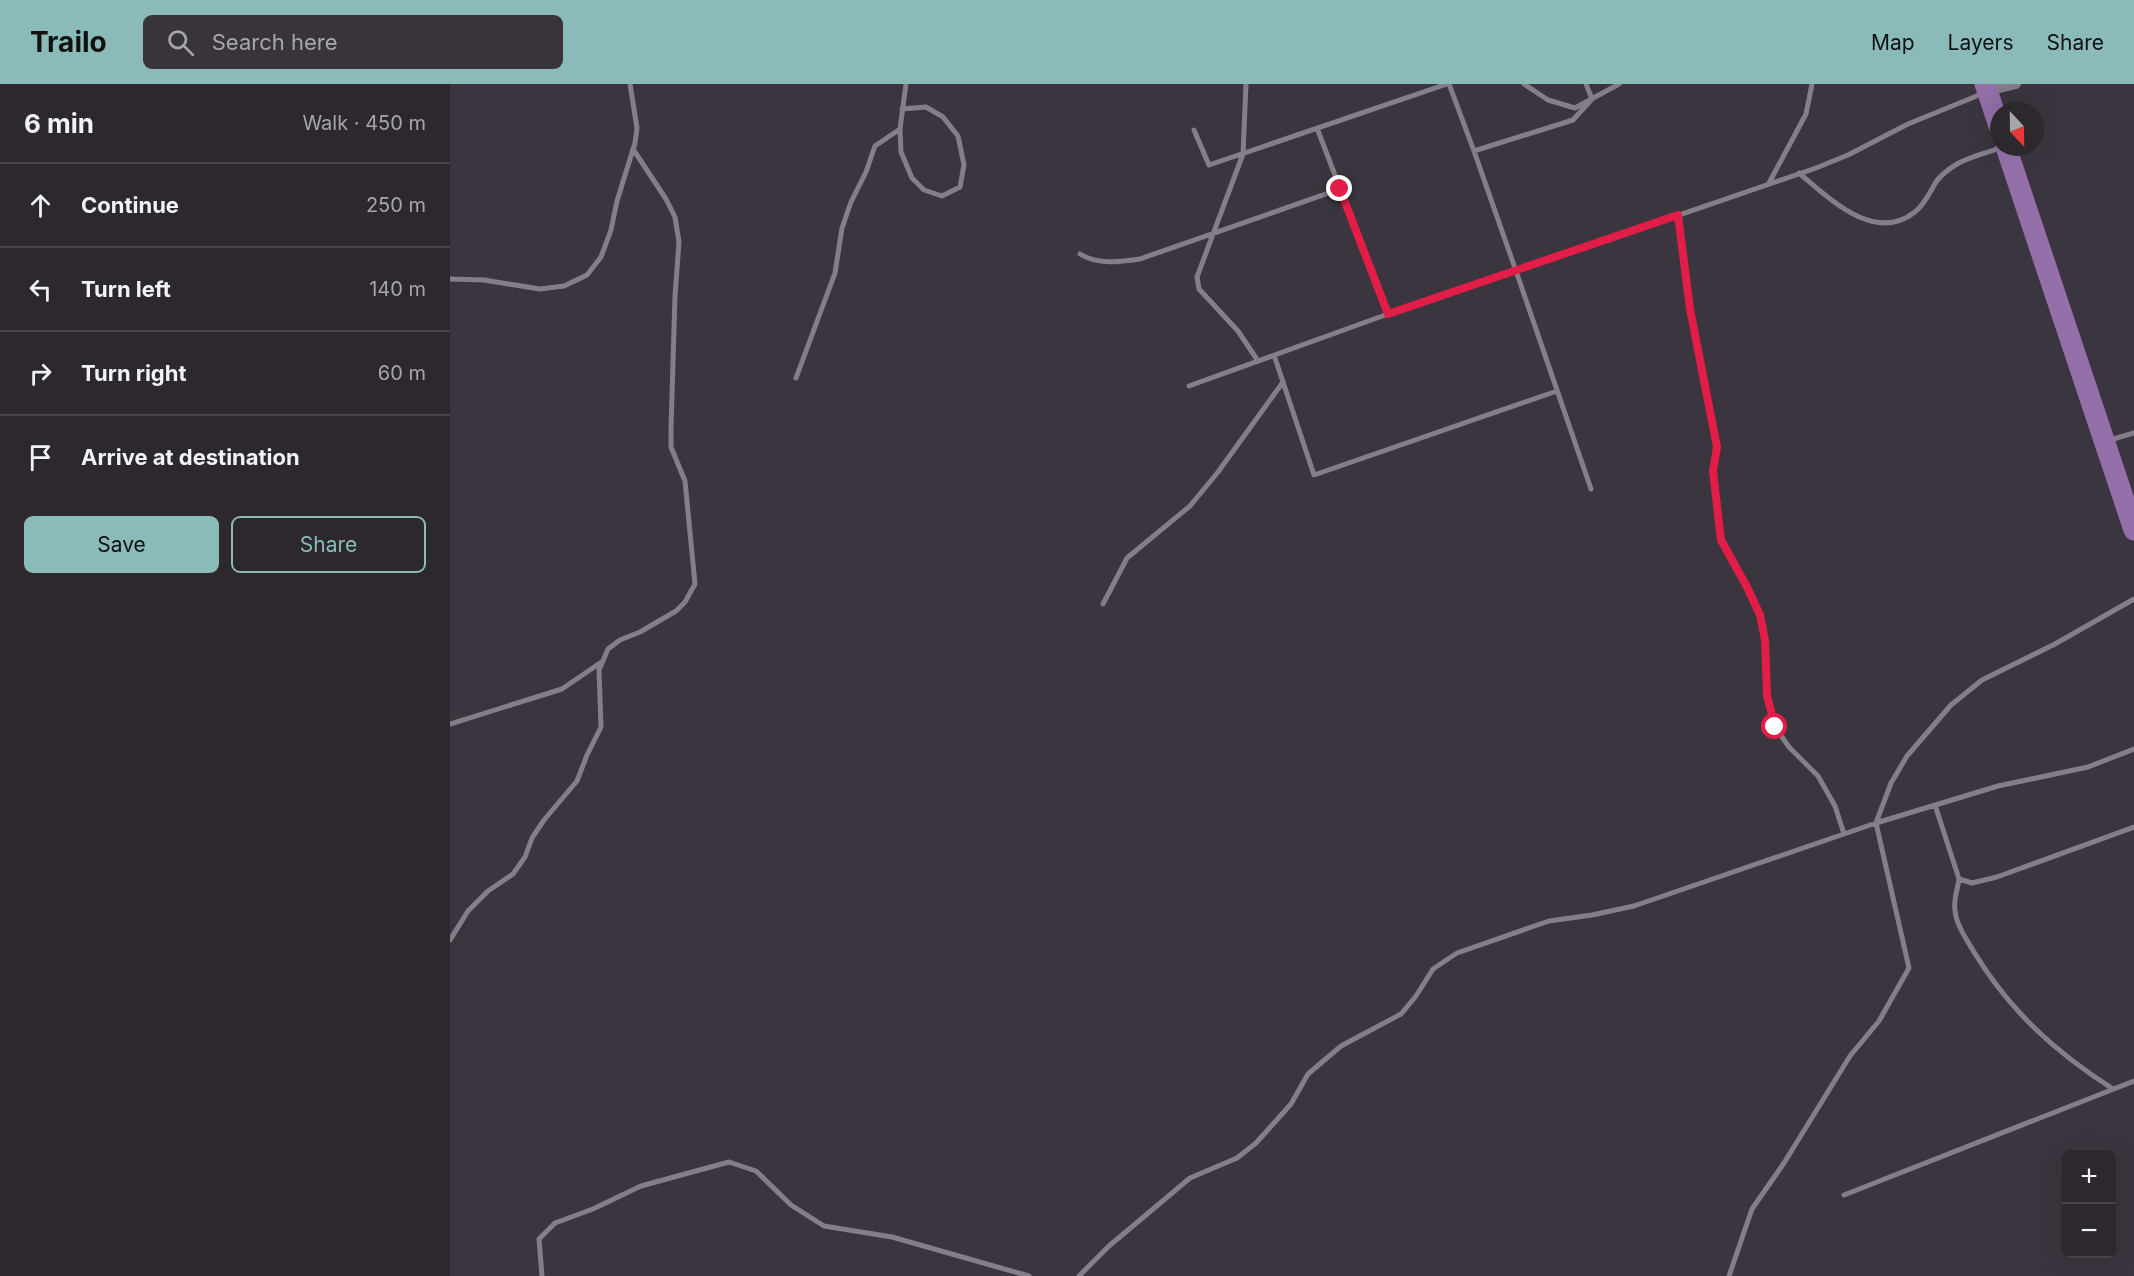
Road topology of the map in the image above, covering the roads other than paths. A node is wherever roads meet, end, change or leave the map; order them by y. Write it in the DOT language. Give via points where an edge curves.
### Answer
graph roads {
  1 [pos="630,84"];
  2 [pos="906,84"];
  3 [pos="1246,84"];
  4 [pos="1448,84"];
  5 [pos="1524,84"];
  6 [pos="1586,84"];
  7 [pos="1619,84"];
  8 [pos="1812,84"];
  9 [pos="2016,84"];
  10 [pos="1986,88"];
  11 [pos="1592,99"];
  12 [pos="902,109"];
  13 [pos="1317,128"];
  14 [pos="900,129"];
  15 [pos="1194,130"];
  16 [pos="633,149"];
  17 [pos="1474,151"];
  18 [pos="1990,153"];
  19 [pos="1244,154"];
  20 [pos="2009,156"];
  21 [pos="1799,173"];
  22 [pos="1768,184"];
  23 [pos="1340,189"];
  24 [pos="1678,215"];
  25 [pos="1213,233"];
  26 [pos="1080,254"];
  27 [pos="1516,271"];
  28 [pos="450,279"];
  29 [pos="1388,314"];
  30 [pos="1274,355"];
  31 [pos="1258,361"];
  32 [pos="796,378"];
  33 [pos="1283,382"];
  34 [pos="1190,386"];
  35 [pos="1557,391"];
  36 [pos="2134,433"];
  37 [pos="2105,442"];
  38 [pos="1591,489"];
  39 [pos="2134,530"];
  40 [pos="2134,599"];
  41 [pos="1103,604"];
  42 [pos="603,661"];
  43 [pos="450,724"];
  44 [pos="2134,749"];
  45 [pos="1935,805"];
  46 [pos="1876,823"];
  47 [pos="2134,827"];
  48 [pos="1845,834"];
  49 [pos="1959,879"];
  50 [pos="450,940"];
  51 [pos="2134,1081"];
  52 [pos="2113,1089"];
  53 [pos="1844,1195"];
  54 [pos="542,1276"];
  55 [pos="1029,1276"];
  56 [pos="1079,1276"];
  57 [pos="1729,1276"];
  1 -- 16 [label="lane" via="637,128"];
  2 -- 12 [label="lane"];
  3 -- 19 [label="lane"];
  4 -- 13 [label="lane"];
  4 -- 17 [label="lane"];
  5 -- 11 [label="lane" via="1548,100 1575,108"];
  6 -- 11 [label="lane"];
  7 -- 11 [label="lane"];
  8 -- 22 [label="lane" via="1806,114"];
  9 -- 10 [label="street"];
  10 -- 21 [label="lane" via="1848,155"];
  11 -- 17 [label="lane" via="1573,120"];
  12 -- 14 [label="lane"];
  12 -- 14 [label="lane" via="926,107 943,117 958,136 964,165 960,187 942,196 924,190 912,177 901,152"];
  13 -- 19 [label="lane"];
  13 -- 23 [label="lane"];
  14 -- 32 [label="lane" via="875,146 851,202 842,228 835,273"];
  15 -- 19 [label="lane" via="1209,165"];
  16 -- 28 [label="lane" via="611,230 601,257 587,275 564,286 540,290 484,280"];
  16 -- 42 [label="lane" via="675,217 679,242 670,428 671,447 685,481 695,584 676,611 614,644"];
  17 -- 27 [label="lane"];
  18 -- 21 [label="lane" via="1958,164 1938,180 1915,212 1893,223 1868,221 1852,214"];
  19 -- 25 [label="lane"];
  20 -- 37 [label="highway"];
  21 -- 22 [label="lane"];
  22 -- 24 [label="lane"];
  23 -- 25 [label="lane"];
  23 -- 29 [label="lane"];
  24 -- 27 [label="lane"];
  24 -- 48 [label="lane" via="1690,309 1717,447 1713,471 1721,540 1760,615 1767,695 1775,727 1818,776"];
  25 -- 26 [label="lane" via="1140,259 1089,260"];
  25 -- 31 [label="lane" via="1197,277 1199,288 1238,331"];
  27 -- 29 [label="lane"];
  27 -- 35 [label="lane"];
  29 -- 30 [label="lane"];
  30 -- 31 [label="lane"];
  30 -- 33 [label="lane"];
  31 -- 34 [label="lane"];
  33 -- 35 [label="lane" via="1314,475"];
  33 -- 41 [label="lane" via="1190,506 1127,558"];
  35 -- 38 [label="lane"];
  36 -- 37 [label="lane"];
  37 -- 39 [label="highway"];
  40 -- 46 [label="lane" via="1983,680 1951,705 1907,756"];
  42 -- 43 [label="lane" via="562,689"];
  42 -- 50 [label="lane" via="599,670 601,727 578,781 544,820 513,874 468,910"];
  44 -- 45 [label="lane" via="2088,767 1998,786"];
  45 -- 46 [label="lane"];
  45 -- 49 [label="lane"];
  46 -- 48 [label="lane"];
  46 -- 57 [label="lane" via="1910,968 1879,1021 1850,1056 1752,1209"];
  47 -- 49 [label="lane" via="1997,877 1972,883"];
  48 -- 56 [label="lane" via="1634,906 1549,921 1457,953 1433,969 1401,1014 1341,1046 1308,1074 1291,1104 1256,1143 1238,1158 1190,1178 1108,1246"];
  49 -- 52 [label="lane" via="1954,910 1960,928 1995,983 2035,1030 2081,1069"];
  51 -- 52 [label="lane"];
  52 -- 53 [label="lane"];
  54 -- 55 [label="lane" via="539,1239 555,1223 641,1185 729,1162 756,1171 791,1205 824,1226 892,1236"];
}
